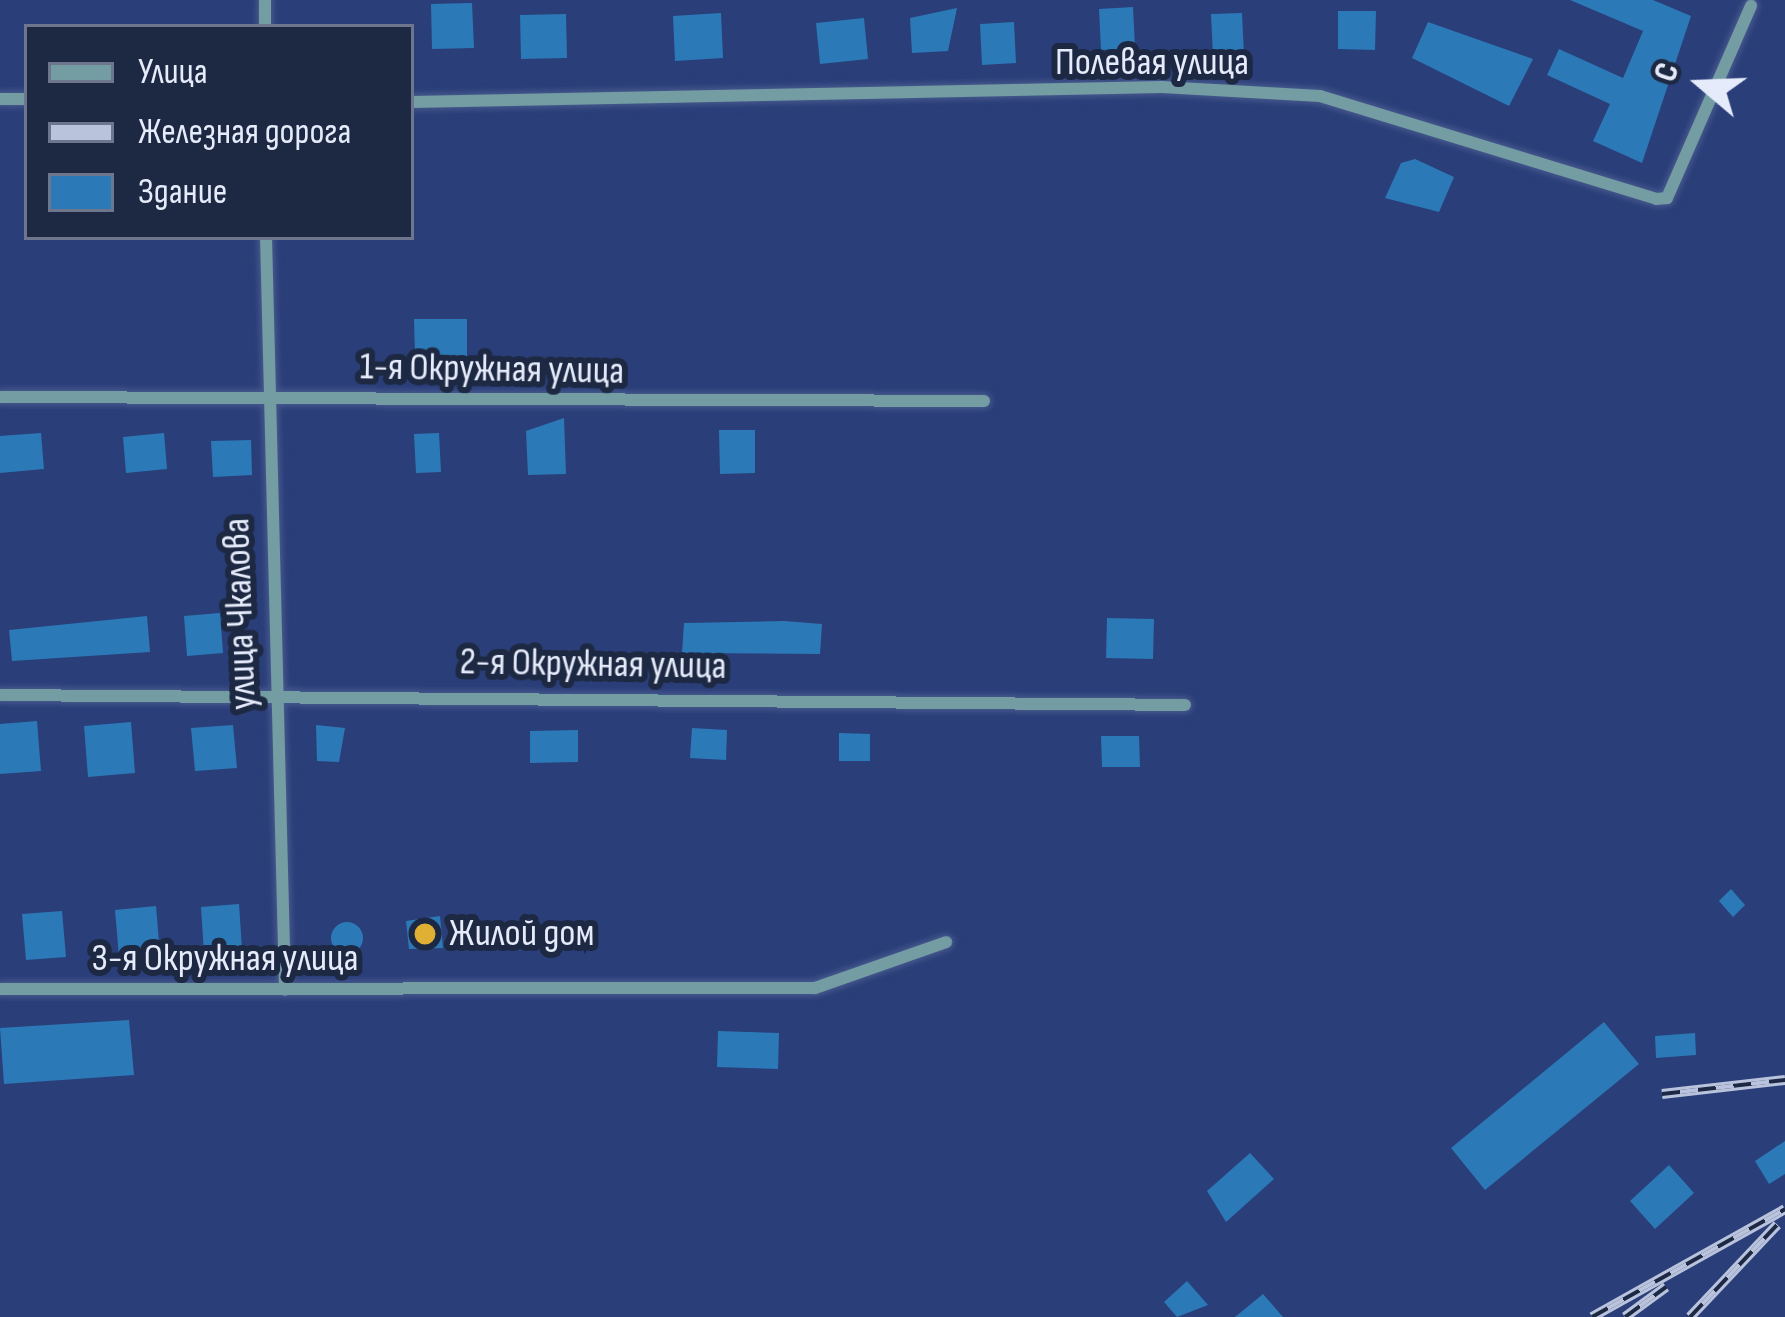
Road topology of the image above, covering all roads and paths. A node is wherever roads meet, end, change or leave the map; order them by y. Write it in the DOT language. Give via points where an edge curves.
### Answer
graph roads {
  1 [pos="1751,6"];
  2 [pos="414,102"];
  3 [pos="266,240"];
  4 [pos="0,397"];
  5 [pos="264,397"];
  6 [pos="984,401"];
  7 [pos="274,694"];
  8 [pos="0,695"];
  9 [pos="1185,705"];
  10 [pos="946,942"];
  11 [pos="0,989"];
  12 [pos="285,990"];
  1 -- 2 [label="street, Полевая улица" via="1667,198 1656,199 1319,96 1162,87"];
  3 -- 5 [label="street, улица Чкалова"];
  4 -- 5 [label="street, 1-я Окружная улица"];
  5 -- 6 [label="street, 1-я Окружная улица"];
  5 -- 7 [label="street, улица Чкалова"];
  7 -- 8 [label="street, 2-я Окружная улица"];
  7 -- 9 [label="street, 2-я Окружная улица"];
  7 -- 12 [label="street, улица Чкалова"];
  10 -- 12 [label="street, 3-я Окружная улица" via="815,988"];
  11 -- 12 [label="street, 3-я Окружная улица"];
}
